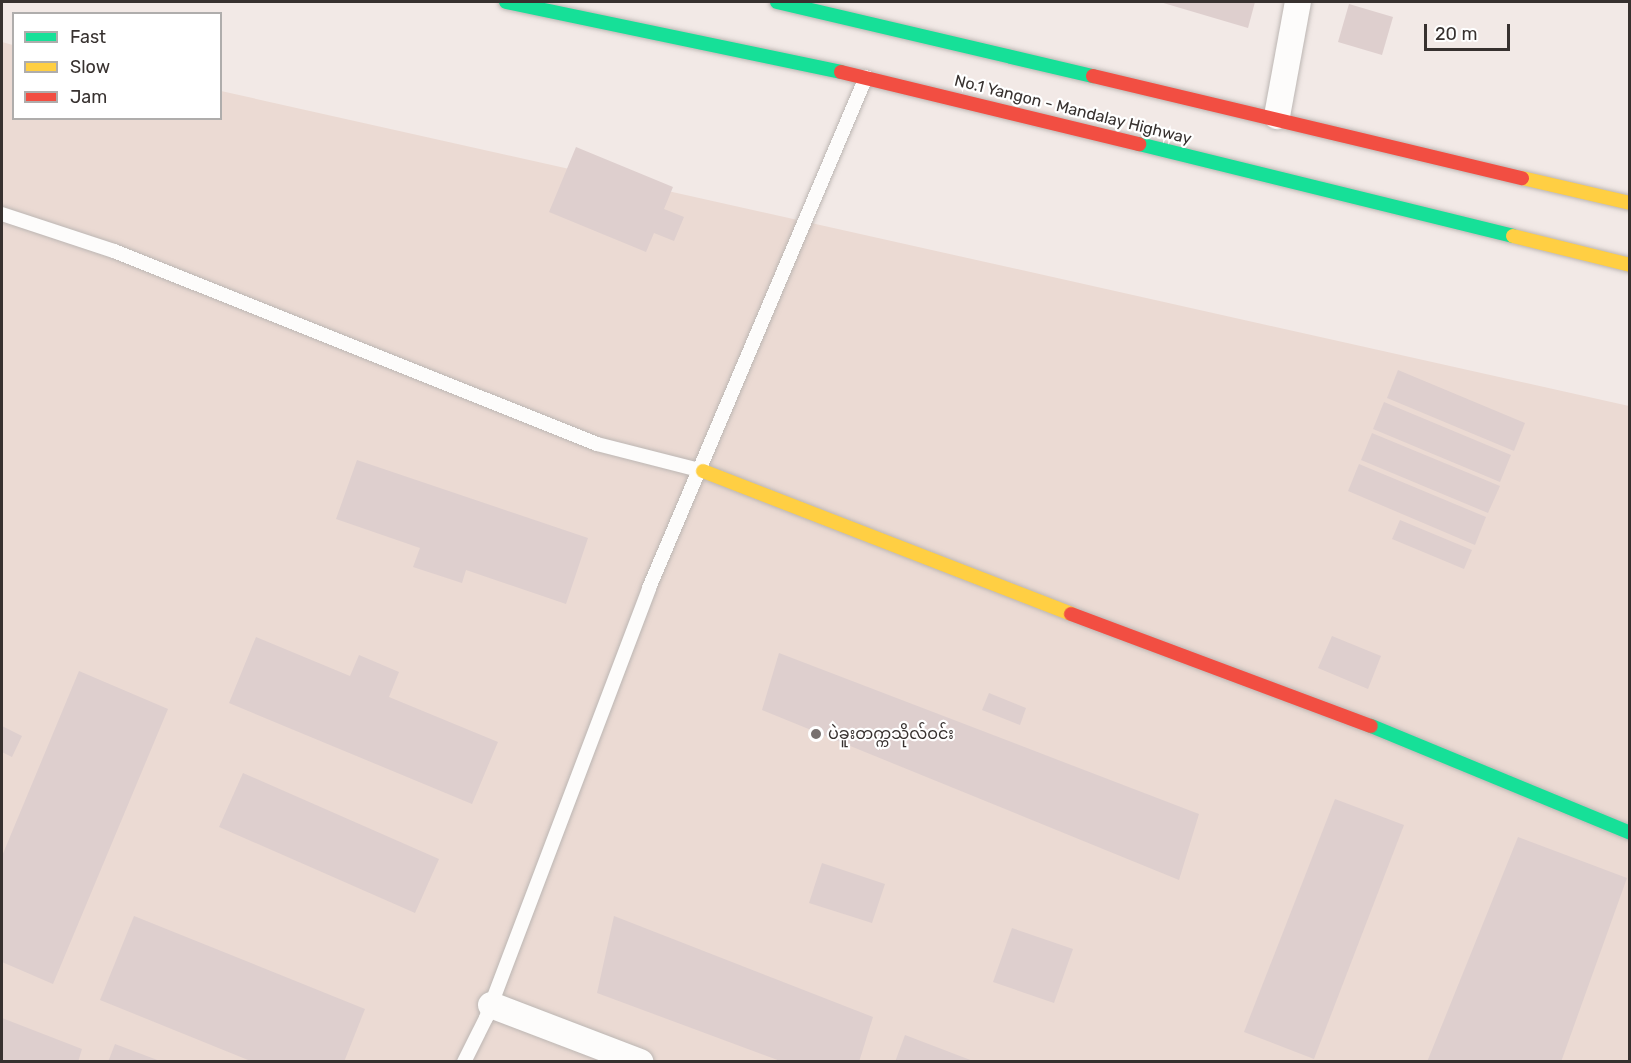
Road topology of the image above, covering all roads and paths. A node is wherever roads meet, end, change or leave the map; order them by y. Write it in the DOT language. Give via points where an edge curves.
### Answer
graph roads {
  1 [pos="506,2"];
  2 [pos="777,2"];
  3 [pos="1298,2"];
  4 [pos="866,77"];
  5 [pos="1277,116"];
  6 [pos="1629,203"];
  7 [pos="2,214"];
  8 [pos="1629,265"];
  9 [pos="704,471"];
  10 [pos="1629,833"];
  11 [pos="491,1005"];
  12 [pos="464,1062"];
  13 [pos="640,1062"];
  1 -- 4 [label="main road, No.1 Yangon - Mandalay Highway"];
  2 -- 5 [label="main road"];
  3 -- 5 [label="street"];
  4 -- 8 [label="main road, No.1 Yangon - Mandalay Highway"];
  4 -- 9 [label="lane"];
  5 -- 6 [label="main road"];
  7 -- 9 [label="lane" via="114,250 597,444"];
  9 -- 10 [label="main road" via="1192,661 1293,694"];
  9 -- 11 [label="lane" via="650,588"];
  11 -- 12 [label="lane"];
  11 -- 13 [label="street"];
}
